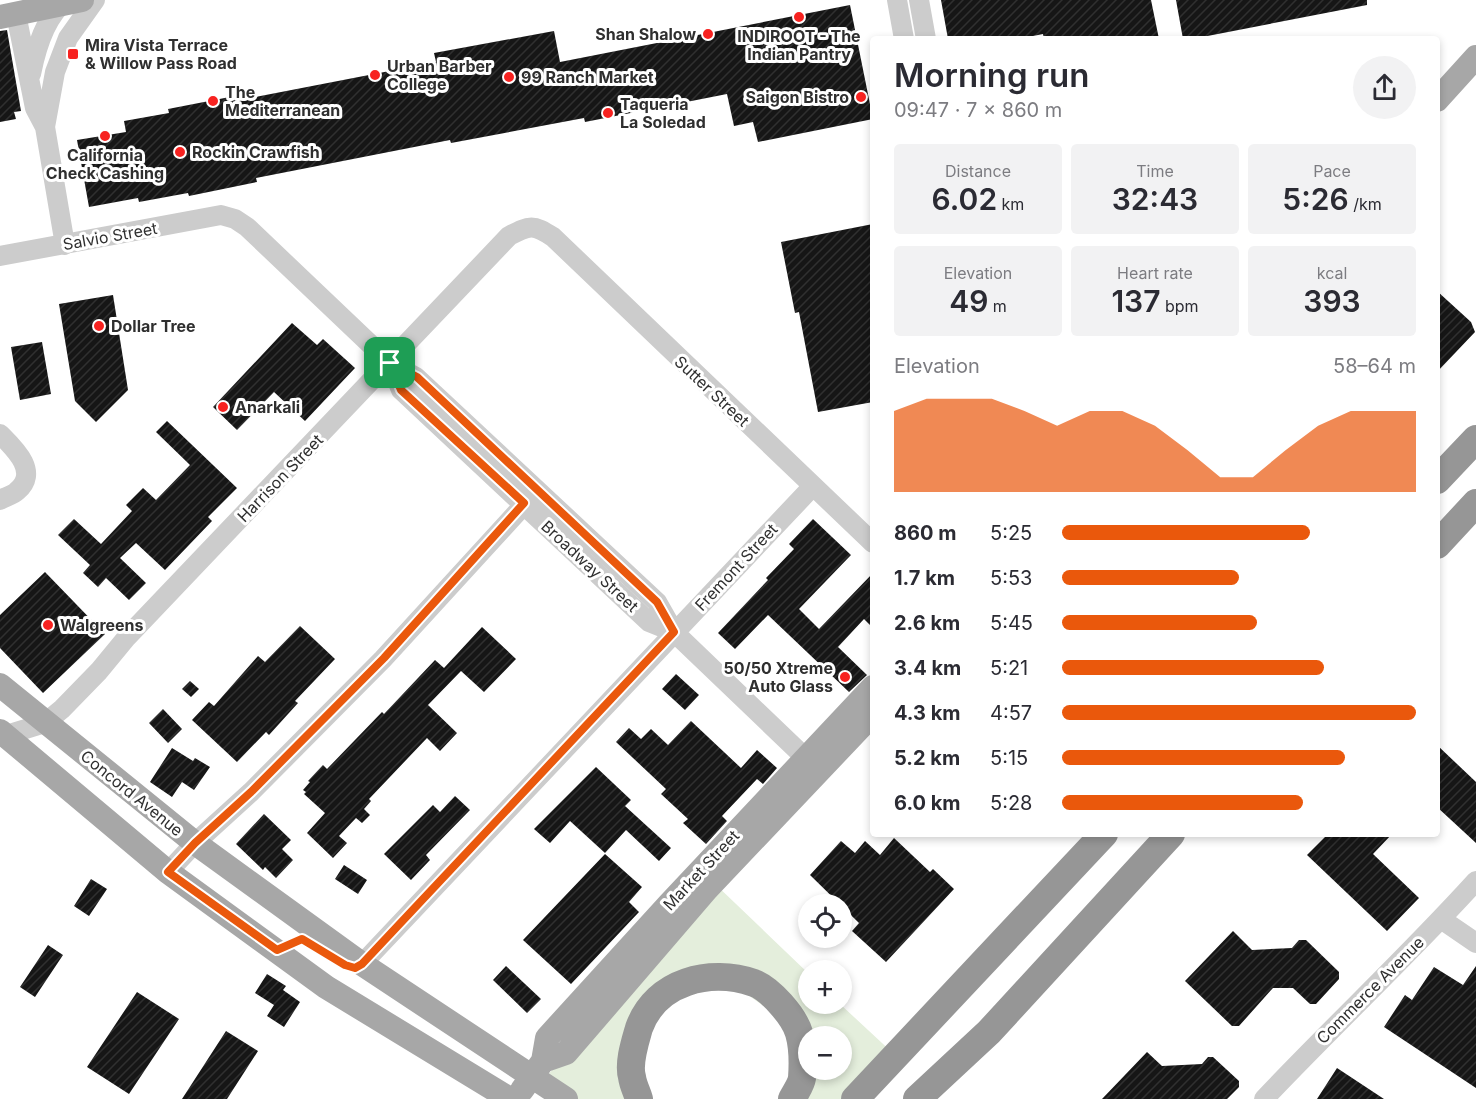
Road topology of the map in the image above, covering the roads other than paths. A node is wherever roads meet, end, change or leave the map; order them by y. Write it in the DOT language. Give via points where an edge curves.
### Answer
graph roads {
  1 [pos="95,0"];
  2 [pos="897,0"];
  3 [pos="919,0"];
  4 [pos="71,1"];
  5 [pos="8,15"];
  6 [pos="903,36"];
  7 [pos="925,36"];
  8 [pos="1476,57"];
  9 [pos="1476,77"];
  10 [pos="30,83"];
  11 [pos="1440,97"];
  12 [pos="1440,115"];
  13 [pos="45,127"];
  14 [pos="221,215"];
  15 [pos="553,237"];
  16 [pos="65,245"];
  17 [pos="0,256"];
  18 [pos="390,363"];
  19 [pos="0,434"];
  20 [pos="1476,439"];
  21 [pos="1440,477"];
  22 [pos="813,486"];
  23 [pos="530,497"];
  24 [pos="0,500"];
  25 [pos="1476,503"];
  26 [pos="870,540"];
  27 [pos="1440,542"];
  28 [pos="674,632"];
  29 [pos="0,685"];
  30 [pos="870,691"];
  31 [pos="870,717"];
  32 [pos="45,723"];
  33 [pos="2,734"];
  34 [pos="812,765"];
  35 [pos="57,779"];
  36 [pos="152,809"];
  37 [pos="1101,837"];
  38 [pos="1168,837"];
  39 [pos="195,843"];
  40 [pos="168,872"];
  41 [pos="1476,881"];
  42 [pos="1441,919"];
  43 [pos="1476,943"];
  44 [pos="277,950"];
  45 [pos="362,964"];
  46 [pos="989,1032"];
  47 [pos="537,1069"];
  48 [pos="510,1099"];
  49 [pos="515,1099"];
  50 [pos="566,1099"];
  51 [pos="639,1099"];
  52 [pos="792,1099"];
  53 [pos="855,1099"];
  54 [pos="917,1099"];
  55 [pos="938,1099"];
  56 [pos="1264,1099"];
  1 -- 13 [label="street" via="68,38 55,72"];
  2 -- 6 [label="street"];
  3 -- 7 [label="street"];
  4 -- 5 [label="main road"];
  4 -- 10 [label="street" via="51,18 39,41"];
  5 -- 10 [label="street"];
  8 -- 11 [label="main road"];
  9 -- 12 [label="main road"];
  10 -- 13 [label="street" via="35,108"];
  13 -- 16 [label="street"];
  14 -- 16 [label="street, Salvio Street"];
  14 -- 18 [label="street, Broadway Street" via="247,227"];
  15 -- 18 [label="street, Harrison Street" via="538,227 526,227 509,236"];
  15 -- 22 [label="street, Sutter Street"];
  16 -- 17 [label="street, Salvio Street"];
  18 -- 23 [label="street, Broadway Street" via="401,390"];
  18 -- 32 [label="street, Harrison Street" via="99,671"];
  19 -- 24 [label="street" via="20,455 27,470 26,480 18,491"];
  20 -- 21 [label="highway"];
  22 -- 26 [label="street, Sutter Street"];
  22 -- 28 [label="street, Fremont Street"];
  23 -- 28 [label="street, Broadway Street" via="649,622"];
  23 -- 39 [label="street" via="384,658"];
  25 -- 27 [label="highway"];
  28 -- 34 [label="street, Broadway Street"];
  28 -- 45 [label="street, Fremont Street"];
  29 -- 32 [label="main road, Concord Avenue"];
  30 -- 34 [label="main road, Market Street"];
  31 -- 34 [label="main road, Market Street"];
  32 -- 33 [label="street, Harrison Street"];
  32 -- 36 [label="main road, Concord Avenue"];
  33 -- 35 [label="main road"];
  34 -- 47 [label="main road, Market Street" via="566,1053"];
  35 -- 36 [label="main road" via="61,765 76,759 122,799"];
  35 -- 40 [label="main road"];
  36 -- 39 [label="main road, Concord Avenue"];
  37 -- 53 [label="highway"];
  38 -- 46 [label="highway"];
  39 -- 40 [label="street"];
  39 -- 45 [label="main road, Concord Avenue"];
  40 -- 44 [label="main road"];
  41 -- 42 [label="street, Commerce Avenue"];
  42 -- 43 [label="street"];
  42 -- 56 [label="street, Commerce Avenue"];
  44 -- 45 [label="main road" via="302,939 345,965 355,968"];
  44 -- 48 [label="main road" via="326,987"];
  45 -- 47 [label="main road, Concord Avenue"];
  46 -- 54 [label="highway"];
  46 -- 55 [label="highway"];
  47 -- 49 [label="main road"];
  47 -- 50 [label="main road, Concord Avenue"];
  51 -- 52 [label="highway" via="631,1076 634,1044 644,1014 664,992 693,979 721,976 756,984 778,999 798,1030 801,1081"];
}
